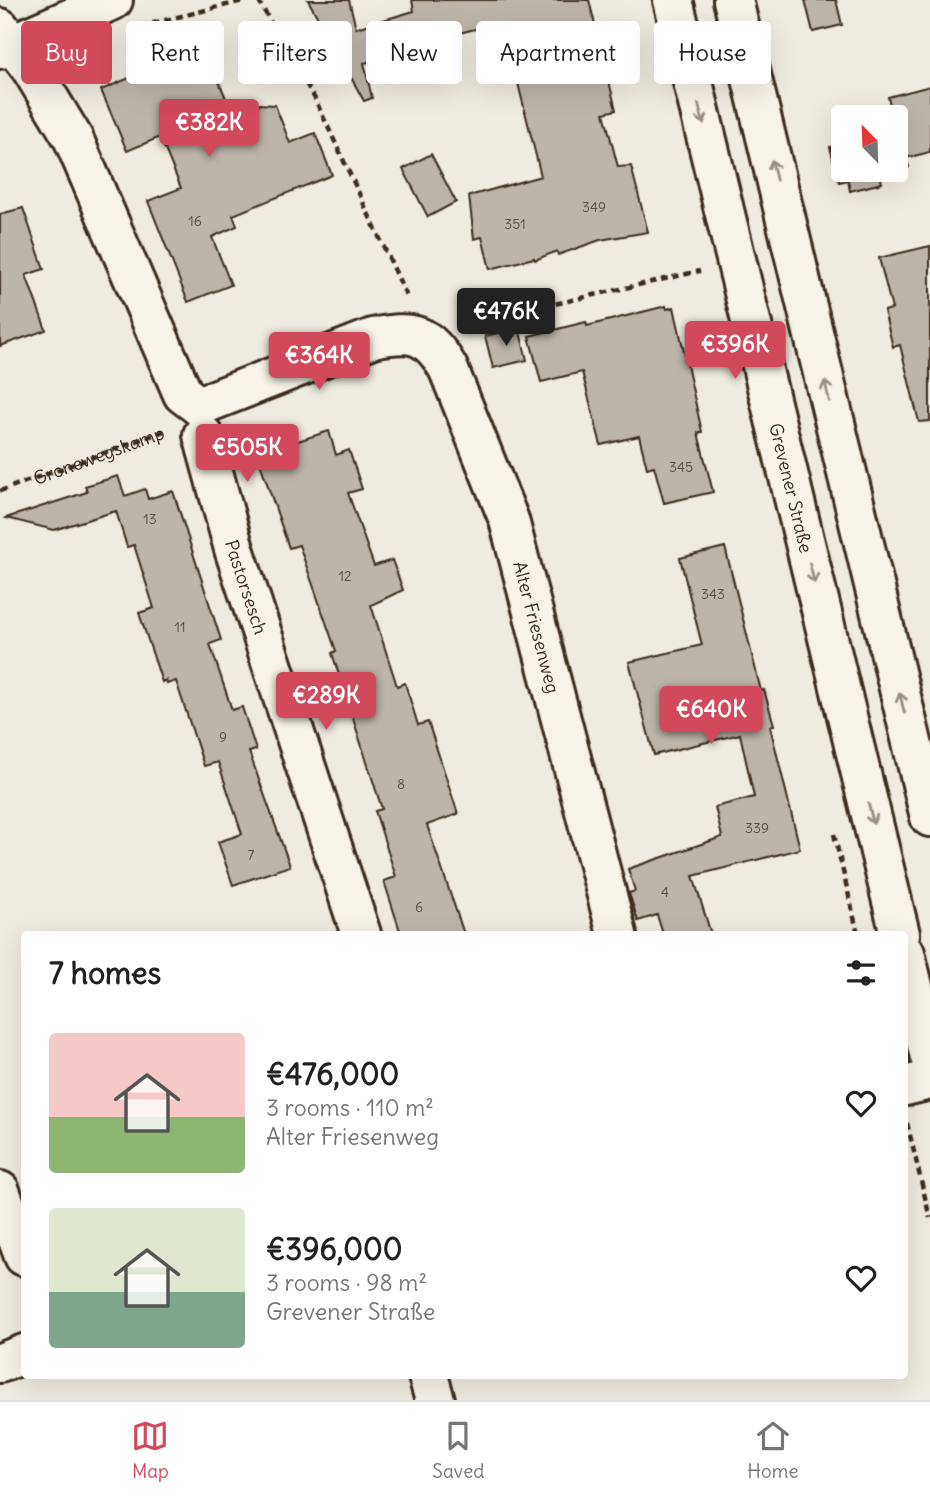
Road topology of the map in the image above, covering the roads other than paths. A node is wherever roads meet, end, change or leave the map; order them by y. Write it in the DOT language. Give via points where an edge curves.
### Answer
graph roads {
  1 [pos="113,0"];
  2 [pos="673,0"];
  3 [pos="733,0"];
  4 [pos="3,40"];
  5 [pos="200,419"];
  6 [pos="930,817"];
  7 [pos="360,931"];
  8 [pos="616,931"];
  9 [pos="899,931"];
  10 [pos="908,965"];
  11 [pos="930,1057"];
  12 [pos="930,1080"];
  13 [pos="908,1085"];
  14 [pos="0,1191"];
  15 [pos="21,1248"];
  16 [pos="21,1355"];
  17 [pos="0,1363"];
  18 [pos="429,1379"];
  19 [pos="435,1400"];
  1 -- 4 [label="street"];
  2 -- 9 [label="street, Grevener Straße, one-way"];
  6 -- 3 [label="street, one-way"];
  4 -- 5 [label="street, Pastorsesch" via="32,70 73,138 183,394"];
  5 -- 7 [label="street, Pastorsesch" via="234,549"];
  5 -- 8 [label="street, Alter Friesenweg" via="373,338 398,333 419,336 436,347 509,520"];
  10 -- 11 [label="street"];
  12 -- 13 [label="street"];
  14 -- 15 [label="street"];
  16 -- 17 [label="street"];
  18 -- 19 [label="street"];
}
